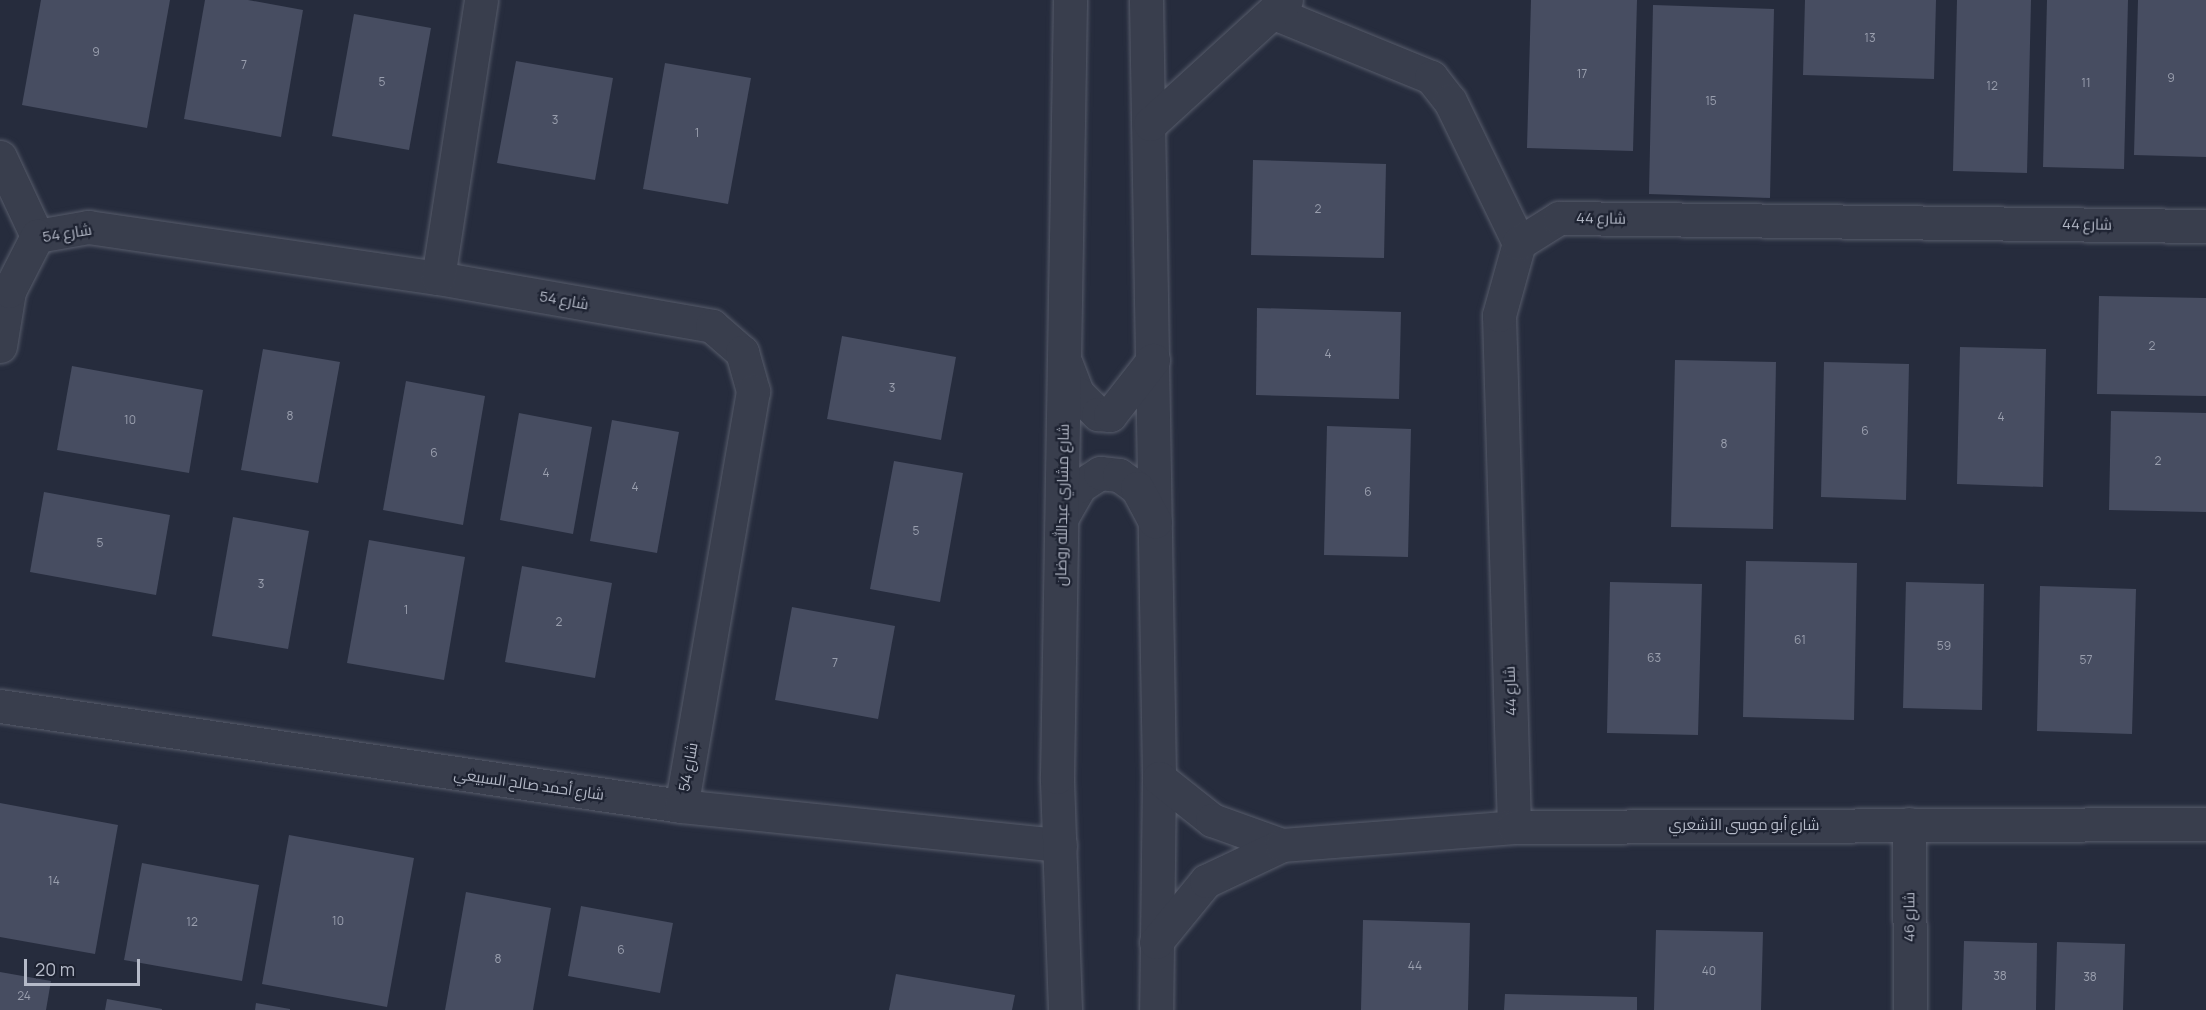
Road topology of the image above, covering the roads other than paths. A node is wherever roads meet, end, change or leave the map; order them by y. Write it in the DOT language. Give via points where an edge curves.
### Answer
graph roads {
  1 [pos="481,0"];
  2 [pos="1070,0"];
  3 [pos="1146,0"];
  4 [pos="1280,6"];
  5 [pos="1150,124"];
  6 [pos="0,157"];
  7 [pos="2206,226"];
  8 [pos="37,236"];
  9 [pos="1520,243"];
  10 [pos="438,278"];
  11 [pos="0,346"];
  12 [pos="1064,359"];
  13 [pos="1154,360"];
  14 [pos="1062,517"];
  15 [pos="1155,524"];
  16 [pos="0,706"];
  17 [pos="1159,778"];
  18 [pos="681,806"];
  19 [pos="1909,824"];
  20 [pos="2206,824"];
  21 [pos="1514,827"];
  22 [pos="1060,845"];
  23 [pos="1282,845"];
  24 [pos="1156,942"];
  25 [pos="1065,1010"];
  26 [pos="1156,1010"];
  27 [pos="1910,1010"];
  1 -- 10 [label="street"];
  2 -- 12 [label="street, شارع مشاري عبدالله روضان"];
  3 -- 5 [label="street"];
  4 -- 5 [label="street"];
  4 -- 9 [label="street" via="1431,77 1450,101"];
  5 -- 13 [label="street"];
  6 -- 8 [label="street"];
  7 -- 9 [label="street, شارع 44" via="1559,218"];
  8 -- 10 [label="street, شارع 54" via="88,227"];
  8 -- 11 [label="street, شارع 54" via="9,291"];
  9 -- 21 [label="street, شارع 44" via="1498,315"];
  10 -- 18 [label="street, شارع 54" via="712,326 742,352 753,391"];
  12 -- 13 [label="street" via="1077,393 1098,414 1110,415"];
  12 -- 14 [label="street, شارع مشاري عبدالله روضان"];
  13 -- 15 [label="street"];
  14 -- 15 [label="street" via="1080,486 1100,473 1119,475 1137,488"];
  14 -- 22 [label="street, شارع مشاري عبدالله روضان"];
  15 -- 17 [label="street"];
  16 -- 18 [label="street, شارع أحمد صالح السبيعي"];
  17 -- 23 [label="street, شارع أبو موسى الأشعري" via="1212,820"];
  17 -- 24 [label="street"];
  18 -- 22 [label="street, شارع أحمد صالح السبيعي"];
  19 -- 20 [label="street, شارع أبو موسى الأشعري"];
  19 -- 21 [label="street, شارع أبو موسى الأشعري"];
  19 -- 27 [label="street, شارع 46"];
  21 -- 23 [label="street, شارع أبو موسى الأشعري"];
  22 -- 25 [label="street, شارع مشاري عبدالله روضان"];
  23 -- 24 [label="street, شارع أبو موسى الأشعري" via="1206,881"];
  24 -- 26 [label="street"];
}
